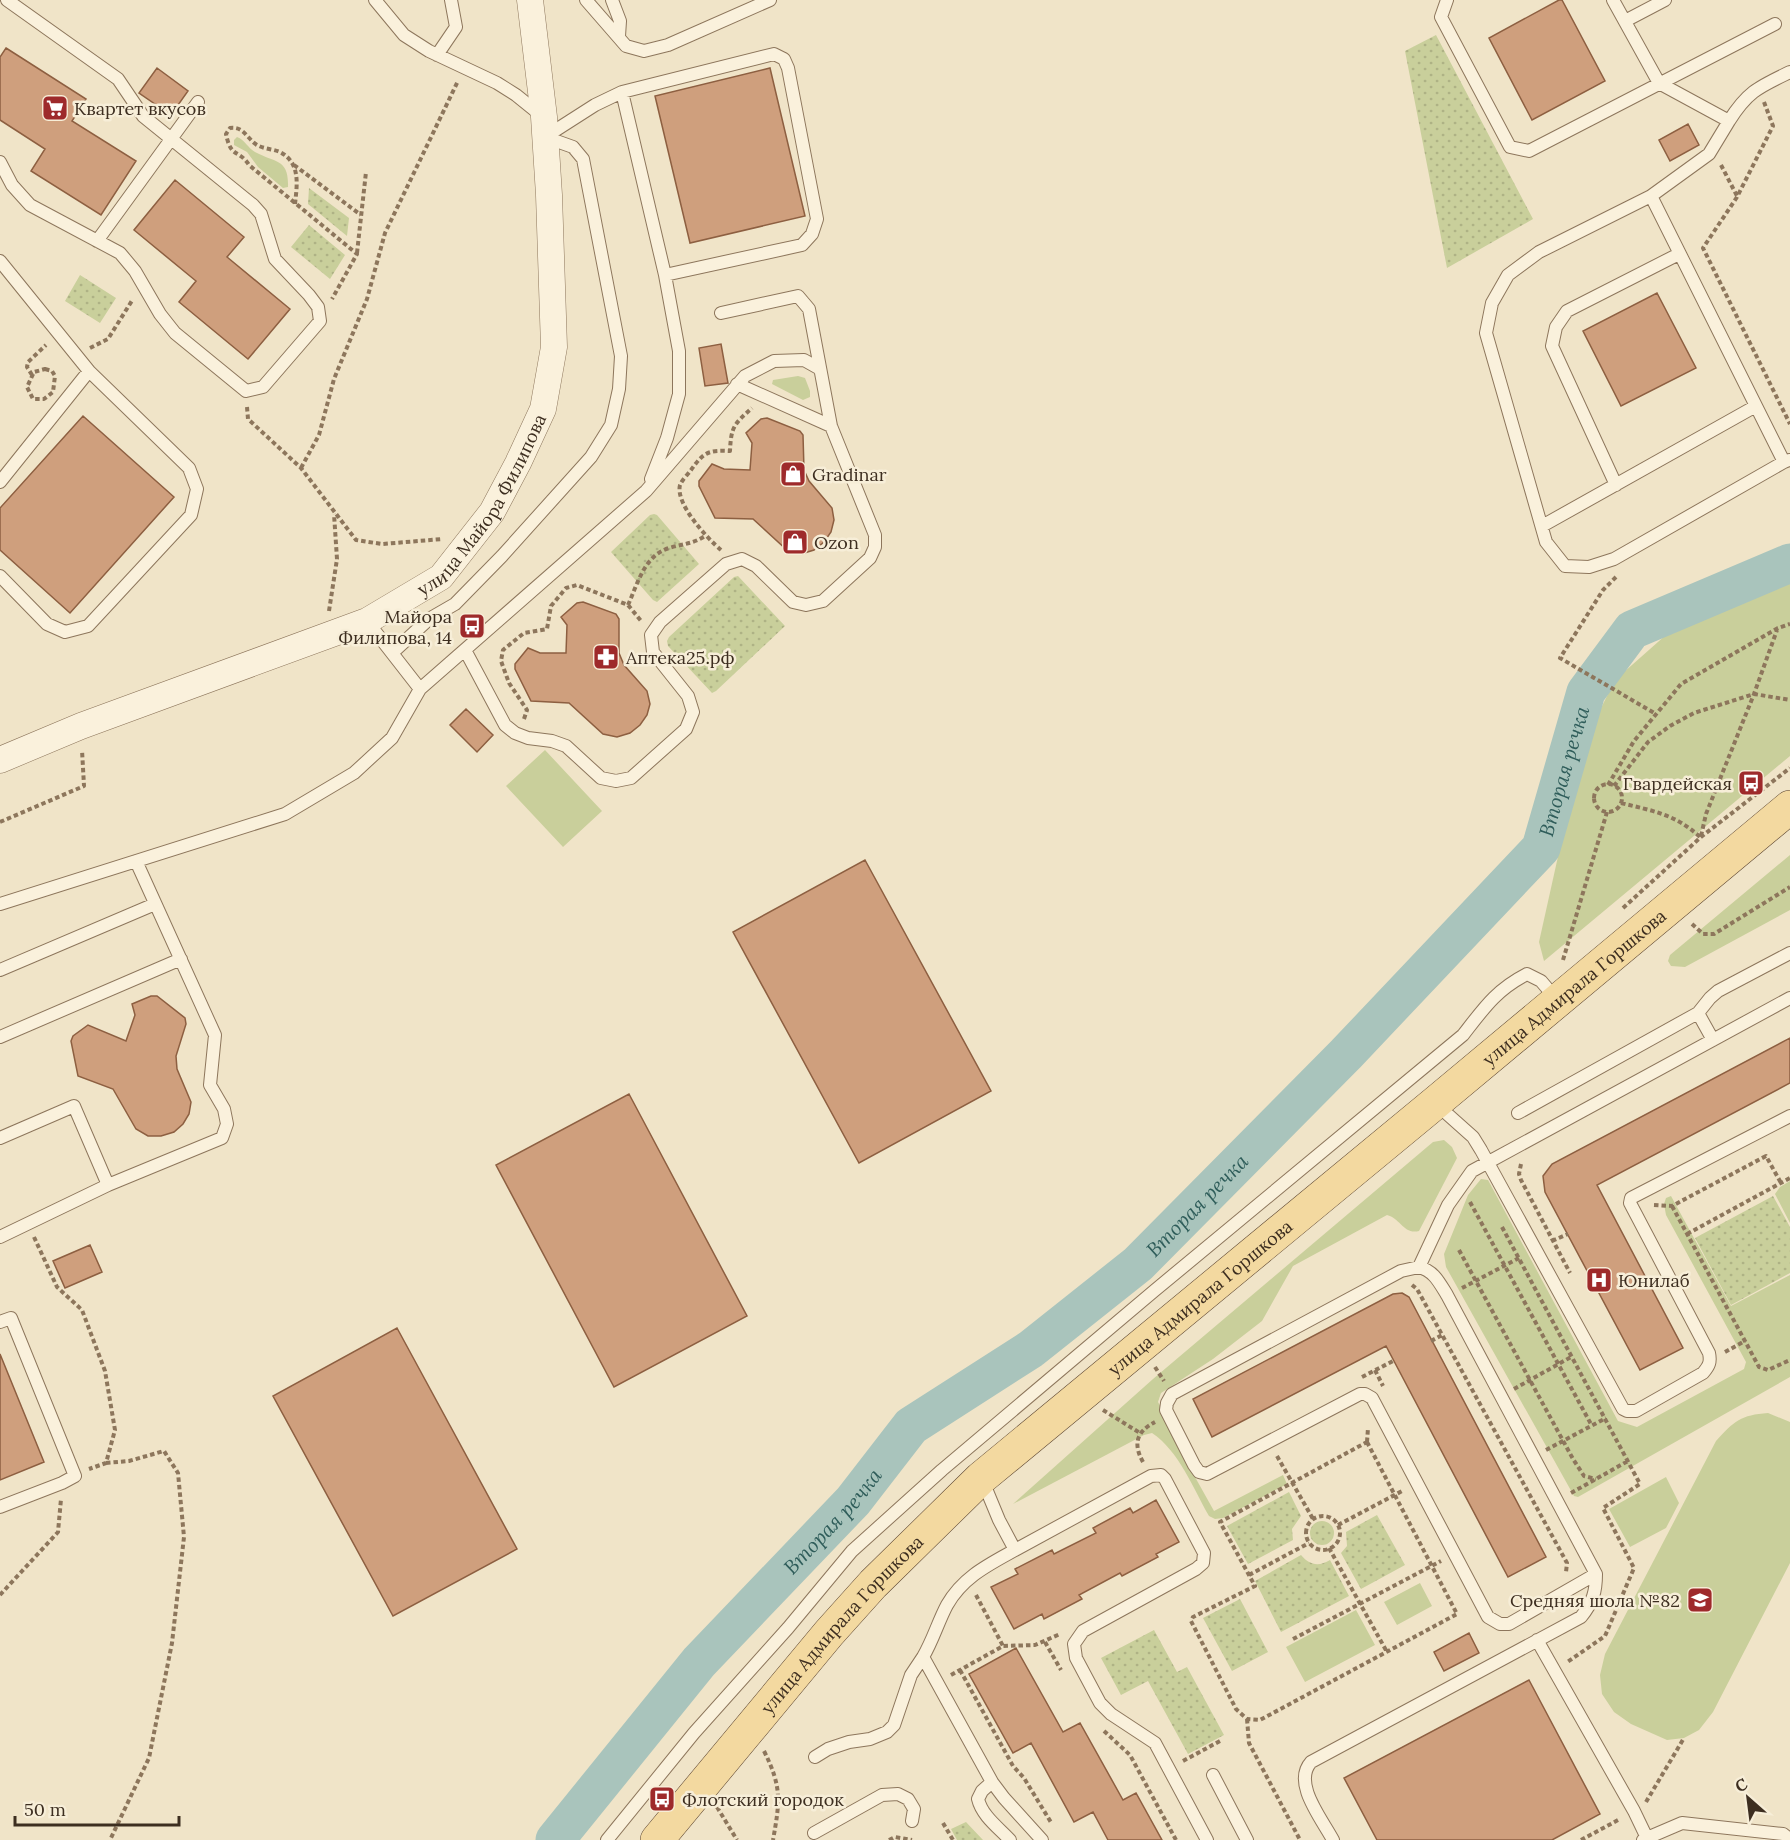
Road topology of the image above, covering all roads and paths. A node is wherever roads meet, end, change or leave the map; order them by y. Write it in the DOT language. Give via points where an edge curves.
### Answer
graph roads {
  1 [pos="7,0"];
  2 [pos="375,0"];
  3 [pos="451,0"];
  4 [pos="530,0"];
  5 [pos="586,0"];
  6 [pos="612,0"];
  7 [pos="770,0"];
  8 [pos="1447,0"];
  9 [pos="1613,0"];
  10 [pos="1665,0"];
  11 [pos="1625,21"];
  12 [pos="1775,24"];
  13 [pos="619,36"];
  14 [pos="437,55"];
  15 [pos="464,68"];
  16 [pos="1790,72"];
  17 [pos="1659,83"];
  18 [pos="1758,87"];
  19 [pos="622,92"];
  20 [pos="198,102"];
  21 [pos="1729,121"];
  22 [pos="544,127"];
  23 [pos="172,138"];
  24 [pos="1713,148"];
  25 [pos="0,162"];
  26 [pos="293,164"];
  27 [pos="366,172"];
  28 [pos="1651,196"];
  29 [pos="1737,197"];
  30 [pos="296,204"];
  31 [pos="361,215"];
  32 [pos="97,241"];
  33 [pos="357,254"];
  34 [pos="1679,254"];
  35 [pos="0,261"];
  36 [pos="665,275"];
  37 [pos="142,283"];
  38 [pos="721,313"];
  39 [pos="320,321"];
  40 [pos="53,346"];
  41 [pos="76,355"];
  42 [pos="820,369"];
  43 [pos="89,371"];
  44 [pos="33,375"];
  45 [pos="737,384"];
  46 [pos="246,391"];
  47 [pos="771,399"];
  48 [pos="1756,406"];
  49 [pos="1790,424"];
  50 [pos="831,426"];
  51 [pos="1787,460"];
  52 [pos="301,468"];
  53 [pos="0,482"];
  54 [pos="1616,485"];
  55 [pos="646,491"];
  56 [pos="334,514"];
  57 [pos="1542,526"];
  58 [pos="473,536"];
  59 [pos="705,536"];
  60 [pos="742,559"];
  61 [pos="1619,574"];
  62 [pos="0,577"];
  63 [pos="628,605"];
  64 [pos="367,621"];
  65 [pos="1790,624"];
  66 [pos="1778,628"];
  67 [pos="651,635"];
  68 [pos="325,636"];
  69 [pos="465,650"];
  70 [pos="392,653"];
  71 [pos="420,689"];
  72 [pos="1754,694"];
  73 [pos="1790,700"];
  74 [pos="1655,714"];
  75 [pos="500,716"];
  76 [pos="81,726"];
  77 [pos="0,760"];
  78 [pos="1608,784"];
  79 [pos="1614,786"];
  80 [pos="1621,803"];
  81 [pos="1790,807"];
  82 [pos="1607,812"];
  83 [pos="0,822"];
  84 [pos="136,861"];
  85 [pos="1790,887"];
  86 [pos="0,904"];
  87 [pos="155,904"];
  88 [pos="1692,924"];
  89 [pos="1790,953"];
  90 [pos="181,959"];
  91 [pos="1562,964"];
  92 [pos="0,970"];
  93 [pos="1790,998"];
  94 [pos="1558,1001"];
  95 [pos="1698,1013"];
  96 [pos="0,1037"];
  97 [pos="1713,1040"];
  98 [pos="1435,1103"];
  99 [pos="1518,1113"];
  100 [pos="1790,1116"];
  101 [pos="0,1138"];
  102 [pos="1488,1162"];
  103 [pos="1790,1178"];
  104 [pos="1781,1183"];
  105 [pos="108,1185"];
  106 [pos="1461,1186"];
  107 [pos="1498,1220"];
  108 [pos="28,1223"];
  109 [pos="1687,1234"];
  110 [pos="0,1237"];
  111 [pos="1459,1250"];
  112 [pos="1419,1267"];
  113 [pos="0,1322"];
  114 [pos="1571,1357"];
  115 [pos="1151,1360"];
  116 [pos="1790,1360"];
  117 [pos="1557,1365"];
  118 [pos="1530,1380"];
  119 [pos="1521,1385"];
  120 [pos="1172,1394"];
  121 [pos="1094,1405"];
  122 [pos="1623,1409"];
  123 [pos="1605,1419"];
  124 [pos="1148,1426"];
  125 [pos="1592,1426"];
  126 [pos="1140,1433"];
  127 [pos="1563,1441"];
  128 [pos="1268,1442"];
  129 [pos="1555,1446"];
  130 [pos="106,1462"];
  131 [pos="75,1476"];
  132 [pos="1151,1476"];
  133 [pos="981,1478"];
  134 [pos="1596,1479"];
  135 [pos="1292,1481"];
  136 [pos="62,1483"];
  137 [pos="1394,1495"];
  138 [pos="1558,1500"];
  139 [pos="0,1507"];
  140 [pos="1313,1519"];
  141 [pos="1338,1525"];
  142 [pos="1309,1543"];
  143 [pos="1329,1548"];
  144 [pos="1015,1550"];
  145 [pos="1431,1566"];
  146 [pos="1596,1574"];
  147 [pos="1249,1575"];
  148 [pos="968,1578"];
  149 [pos="0,1595"];
  150 [pos="1360,1603"];
  151 [pos="1293,1639"];
  152 [pos="1537,1640"];
  153 [pos="1045,1642"];
  154 [pos="1003,1646"];
  155 [pos="1387,1652"];
  156 [pos="923,1657"];
  157 [pos="960,1670"];
  158 [pos="1062,1672"];
  159 [pos="1247,1719"];
  160 [pos="1097,1725"];
  161 [pos="1220,1741"];
  162 [pos="763,1750"];
  163 [pos="815,1757"];
  164 [pos="1169,1769"];
  165 [pos="1213,1775"];
  166 [pos="992,1782"];
  167 [pos="717,1807"];
  168 [pos="912,1821"];
  169 [pos="943,1823"];
  170 [pos="1056,1831"];
  171 [pos="814,1833"];
  172 [pos="1646,1839"];
  173 [pos="1790,1839"];
  174 [pos="110,1840"];
  175 [pos="607,1840"];
  176 [pos="657,1840"];
  177 [pos="737,1840"];
  178 [pos="773,1840"];
  179 [pos="889,1840"];
  180 [pos="912,1840"];
  181 [pos="953,1840"];
  182 [pos="1010,1840"];
  183 [pos="1042,1840"];
  184 [pos="1176,1840"];
  185 [pos="1207,1840"];
  186 [pos="1247,1840"];
  187 [pos="1300,1840"];
  188 [pos="1333,1840"];
  1 -- 23 [label="lane" via="118,79 143,116"];
  2 -- 14 [label="lane" via="404,35"];
  3 -- 14 [label="lane" via="456,27"];
  4 -- 22 [label="street, улица Майора Филипова"];
  5 -- 13 [label="lane"];
  6 -- 13 [label="lane" via="620,21"];
  7 -- 13 [label="lane" via="668,45 644,51 627,46"];
  8 -- 17 [label="lane" via="1441,17 1510,147 1529,151"];
  9 -- 11 [label="lane"];
  10 -- 11 [label="lane"];
  11 -- 17 [label="lane"];
  12 -- 17 [label="lane"];
  14 -- 15 [label="lane"];
  15 -- 22 [label="lane" via="516,95"];
  15 -- 52 [label="path" via="385,233 367,300 334,379 319,435"];
  16 -- 18 [label="lane"];
  17 -- 21 [label="lane"];
  18 -- 21 [label="lane" via="1741,102"];
  18 -- 29 [label="path" via="1773,126"];
  19 -- 22 [label="lane"];
  19 -- 36 [label="lane"];
  19 -- 36 [label="lane" via="774,54 784,59 788,69 817,219 812,234 802,245"];
  20 -- 23 [label="lane"];
  21 -- 24 [label="lane"];
  22 -- 58 [label="street, улица Майора Филипова" via="554,347 543,409 492,512"];
  22 -- 70 [label="lane" via="583,159 621,356 611,425 591,457 502,556 455,604 429,619"];
  23 -- 32 [label="lane"];
  23 -- 39 [label="lane" via="261,214 275,259 314,301"];
  24 -- 28 [label="lane"];
  24 -- 29 [label="path"];
  25 -- 32 [label="lane" via="12,185 30,205"];
  26 -- 30 [label="path" via="297,174"];
  26 -- 30 [label="path" via="281,152 257,145 248,134 235,128 226,134 233,153 243,157"];
  26 -- 31 [label="path"];
  27 -- 31 [label="path"];
  28 -- 34 [label="lane"];
  28 -- 57 [label="lane" via="1539,252 1508,275 1491,303 1486,333"];
  29 -- 49 [label="path" via="1703,248"];
  30 -- 33 [label="path"];
  31 -- 33 [label="path"];
  32 -- 37 [label="lane" via="120,253"];
  33 -- 39 [label="path"];
  34 -- 48 [label="lane"];
  34 -- 54 [label="lane" via="1567,311 1556,327 1552,346"];
  35 -- 41 [label="lane"];
  36 -- 55 [label="lane" via="679,351 679,394 668,438"];
  37 -- 41 [label="path" via="108,339"];
  37 -- 46 [label="lane" via="175,333"];
  38 -- 42 [label="lane" via="798,296 809,309"];
  39 -- 46 [label="lane" via="263,387"];
  40 -- 44 [label="path" via="43,346 28,362"];
  41 -- 43 [label="lane"];
  42 -- 45 [label="lane" via="804,360 774,361"];
  42 -- 50 [label="lane"];
  43 -- 53 [label="lane"];
  43 -- 62 [label="lane" via="189,468 197,489 191,515 88,626 65,633 47,624"];
  44 -- 44 [label="path" via="27,387 33,399 44,399 53,392 55,376 45,369"];
  45 -- 47 [label="lane"];
  45 -- 55 [label="lane"];
  46 -- 52 [label="path" via="248,419"];
  47 -- 50 [label="lane"];
  47 -- 59 [label="path" via="757,404 735,424 730,432 730,451 702,455 680,484 686,507"];
  48 -- 51 [label="lane"];
  48 -- 54 [label="lane"];
  50 -- 60 [label="lane" via="875,535 870,558 823,601 806,605 793,602 756,566"];
  51 -- 57 [label="lane" via="1614,559 1589,567 1565,566 1546,542"];
  52 -- 56 [label="path"];
  54 -- 57 [label="lane"];
  55 -- 69 [label="lane"];
  56 -- 58 [label="path" via="356,540 382,544"];
  56 -- 68 [label="path" via="337,559"];
  58 -- 64 [label="street, улица Майора Филипова" via="441,577"];
  59 -- 60 [label="path" via="721,550"];
  59 -- 63 [label="path" via="695,543 653,555"];
  60 -- 67 [label="lane" via="726,564 660,622"];
  61 -- 74 [label="path" via="1603,590 1560,658"];
  63 -- 67 [label="path"];
  63 -- 75 [label="path" via="577,585 566,588 550,606 547,629 524,633 504,650 501,661 509,683 527,710 524,719 514,723"];
  64 -- 68 [label="street, улица Майора Филипова"];
  64 -- 70 [label="lane"];
  65 -- 66 [label="path"];
  66 -- 72 [label="path"];
  66 -- 74 [label="path" via="1681,684"];
  67 -- 75 [label="lane" via="653,652 688,696 693,712 686,729 631,778 601,778 566,746 515,733"];
  68 -- 76 [label="street, улица Майора Филипова"];
  69 -- 71 [label="lane"];
  69 -- 75 [label="lane"];
  70 -- 71 [label="lane"];
  71 -- 84 [label="lane" via="392,738 354,773 285,814"];
  72 -- 73 [label="path"];
  72 -- 79 [label="path" via="1694,713 1670,726 1648,742"];
  72 -- 80 [label="path" via="1706,814 1701,837 1669,815"];
  74 -- 78 [label="path"];
  76 -- 77 [label="street, улица Майора Филипова"];
  76 -- 83 [label="path" via="84,786"];
  78 -- 79 [label="path"];
  78 -- 82 [label="path" via="1601,786 1595,796 1599,808"];
  79 -- 80 [label="path" via="1621,793"];
  80 -- 82 [label="path"];
  81 -- 94 [label="main road, улица Адмирала Горшкова"];
  82 -- 91 [label="path"];
  84 -- 86 [label="lane"];
  84 -- 87 [label="lane"];
  85 -- 88 [label="path" via="1714,934 1703,934"];
  87 -- 90 [label="lane"];
  87 -- 92 [label="lane"];
  89 -- 95 [label="lane" via="1718,991"];
  90 -- 96 [label="lane"];
  90 -- 105 [label="lane" via="216,1035 210,1085 224,1109 225,1131 222,1138"];
  93 -- 97 [label="lane"];
  94 -- 98 [label="main road, улица Адмирала Горшкова"];
  94 -- 175 [label="lane" via="1541,981 1527,974 1493,997 1463,1035 942,1470 852,1551 694,1732"];
  95 -- 97 [label="lane"];
  95 -- 99 [label="lane"];
  97 -- 102 [label="lane"];
  98 -- 102 [label="lane" via="1473,1137"];
  98 -- 133 [label="main road, улица Адмирала Горшкова"];
  100 -- 122 [label="lane" via="1631,1197 1630,1203 1711,1359 1703,1373 1636,1411"];
  101 -- 105 [label="lane" via="74,1106"];
  102 -- 106 [label="lane" via="1472,1171"];
  102 -- 122 [label="lane"];
  103 -- 104 [label="path"];
  104 -- 109 [label="path"];
  104 -- 109 [label="path" via="1766,1156 1672,1206"];
  105 -- 108 [label="lane"];
  106 -- 112 [label="lane"];
  106 -- 117 [label="path"];
  107 -- 114 [label="path"];
  108 -- 110 [label="lane"];
  108 -- 130 [label="path" via="57,1287 82,1310 105,1371 115,1430"];
  109 -- 116 [label="path" via="1759,1367 1768,1370"];
  111 -- 118 [label="path"];
  112 -- 120 [label="lane" via="1401,1271"];
  112 -- 138 [label="lane" via="1435,1275 1448,1295"];
  113 -- 131 [label="lane" via="11,1318"];
  114 -- 117 [label="path"];
  114 -- 123 [label="path"];
  115 -- 120 [label="path"];
  117 -- 118 [label="path"];
  117 -- 125 [label="path"];
  118 -- 119 [label="path"];
  118 -- 127 [label="path"];
  120 -- 128 [label="lane" via="1166,1410 1199,1472 1207,1474"];
  121 -- 126 [label="path"];
  122 -- 123 [label="path"];
  123 -- 125 [label="path"];
  123 -- 134 [label="path" via="1628,1461"];
  124 -- 126 [label="path"];
  125 -- 127 [label="path"];
  126 -- 132 [label="path" via="1137,1452"];
  127 -- 129 [label="path"];
  127 -- 134 [label="path" via="1584,1476"];
  128 -- 135 [label="path"];
  128 -- 146 [label="lane" via="1360,1394 1369,1395 1488,1617 1500,1624 1509,1624"];
  130 -- 131 [label="path"];
  130 -- 174 [label="path" via="129,1461 164,1451 178,1473 184,1538 172,1642 149,1758"];
  131 -- 136 [label="lane"];
  132 -- 144 [label="lane"];
  132 -- 164 [label="lane" via="1161,1475 1165,1479 1204,1553 1203,1563 1083,1631 1074,1644 1076,1658 1100,1703 1155,1743"];
  133 -- 144 [label="lane"];
  133 -- 176 [label="main road, улица Адмирала Горшкова" via="873,1584"];
  134 -- 138 [label="path"];
  135 -- 137 [label="path" via="1367,1442"];
  135 -- 140 [label="path"];
  135 -- 147 [label="path" via="1220,1521"];
  136 -- 139 [label="lane"];
  136 -- 149 [label="path" via="58,1532"];
  137 -- 141 [label="path"];
  137 -- 145 [label="path"];
  138 -- 146 [label="lane"];
  140 -- 141 [label="path" via="1329,1517"];
  140 -- 142 [label="path" via="1306,1528"];
  141 -- 143 [label="path" via="1339,1539"];
  142 -- 143 [label="path" via="1316,1549"];
  142 -- 147 [label="path"];
  143 -- 150 [label="path"];
  144 -- 148 [label="lane"];
  145 -- 150 [label="path"];
  145 -- 155 [label="path" via="1457,1614"];
  146 -- 152 [label="lane" via="1596,1592 1581,1617"];
  147 -- 159 [label="path" via="1255,1586 1191,1621 1236,1709"];
  148 -- 154 [label="path"];
  148 -- 156 [label="lane" via="946,1607"];
  150 -- 151 [label="path"];
  150 -- 155 [label="path"];
  152 -- 172 [label="lane"];
  152 -- 188 [label="lane" via="1311,1762 1303,1776 1306,1791"];
  153 -- 158 [label="path"];
  155 -- 159 [label="path" via="1260,1720"];
  156 -- 163 [label="lane" via="911,1675 894,1725 887,1732 828,1749"];
  156 -- 166 [label="lane"];
  157 -- 170 [label="path" via="1013,1766"];
  159 -- 187 [label="path" via="1249,1743"];
  160 -- 184 [label="path" via="1130,1755"];
  161 -- 164 [label="path"];
  162 -- 178 [label="path" via="779,1789"];
  164 -- 185 [label="lane"];
  165 -- 186 [label="lane"];
  166 -- 182 [label="lane" via="982,1791 979,1804"];
  166 -- 183 [label="lane"];
  167 -- 177 [label="path"];
  168 -- 171 [label="lane" via="914,1809 908,1799 898,1794 882,1795"];
  169 -- 181 [label="path"];
  172 -- 173 [label="lane" via="1682,1823 1783,1834"];
  179 -- 180 [label="path"];
}
